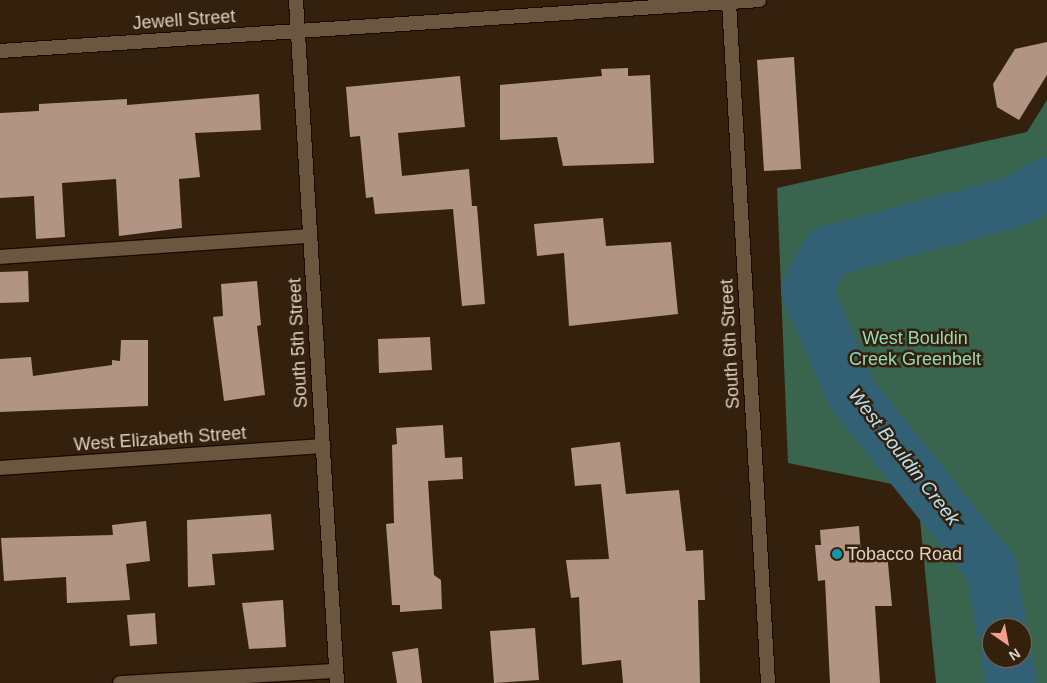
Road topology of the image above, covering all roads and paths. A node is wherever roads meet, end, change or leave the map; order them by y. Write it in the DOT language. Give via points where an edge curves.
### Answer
graph roads {
  1 [pos="296,0"];
  2 [pos="759,0"];
  3 [pos="729,2"];
  4 [pos="299,31"];
  5 [pos="0,51"];
  6 [pos="310,236"];
  7 [pos="0,257"];
  8 [pos="323,446"];
  9 [pos="0,468"];
  10 [pos="337,677"];
  11 [pos="120,683"];
  12 [pos="768,683"];
  1 -- 4 [label="street, South 5th Street"];
  2 -- 3 [label="street, Jewell Street"];
  3 -- 4 [label="street, Jewell Street"];
  3 -- 12 [label="street, South 6th Street"];
  4 -- 5 [label="street, Jewell Street"];
  4 -- 6 [label="street, South 5th Street"];
  6 -- 7 [label="street"];
  6 -- 8 [label="street, South 5th Street"];
  8 -- 9 [label="street, West Elizabeth Street"];
  8 -- 10 [label="street, South 5th Street"];
  10 -- 11 [label="street"];
}
